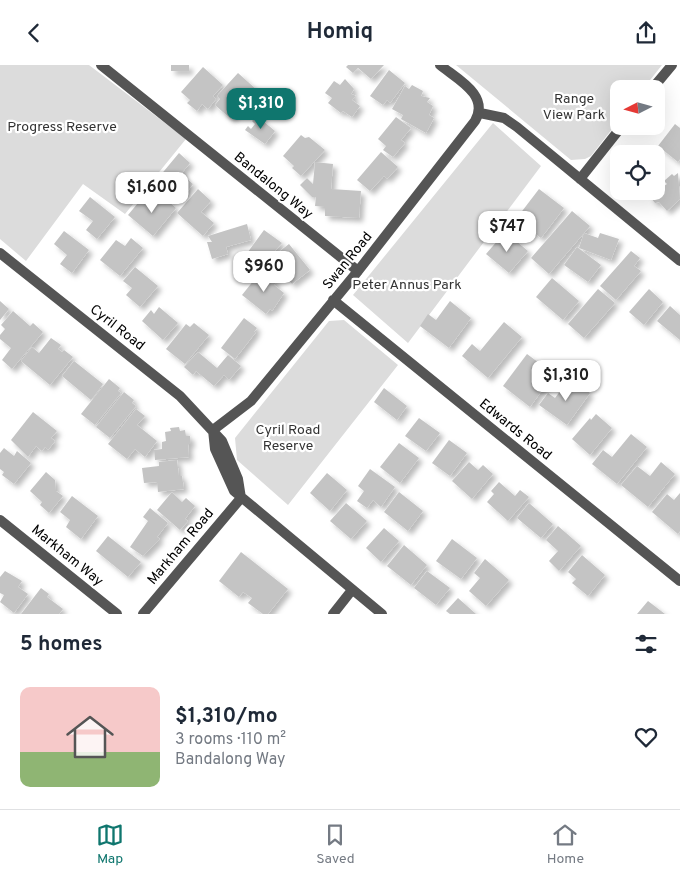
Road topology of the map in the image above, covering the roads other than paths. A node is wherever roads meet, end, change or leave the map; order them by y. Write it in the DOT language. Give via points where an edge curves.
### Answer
graph roads {
  1 [pos="101,65"];
  2 [pos="440,65"];
  3 [pos="672,65"];
  4 [pos="660,80"];
  5 [pos="480,113"];
  6 [pos="615,135"];
  7 [pos="580,179"];
  8 [pos="0,253"];
  9 [pos="680,261"];
  10 [pos="358,271"];
  11 [pos="334,300"];
  12 [pos="212,429"];
  13 [pos="241,498"];
  14 [pos="0,520"];
  15 [pos="680,581"];
  16 [pos="352,590"];
  17 [pos="117,614"];
  18 [pos="143,614"];
  19 [pos="333,614"];
  20 [pos="382,614"];
  1 -- 10 [label="street, Bandalong Way"];
  2 -- 5 [label="street" via="476,94"];
  3 -- 4 [label="street"];
  5 -- 7 [label="street" via="510,123"];
  5 -- 10 [label="street, Swan Road"];
  6 -- 7 [label="street"];
  7 -- 9 [label="street"];
  8 -- 12 [label="street, Cyril Road" via="180,396"];
  10 -- 11 [label="street, Swan Road"];
  11 -- 12 [label="street, Swan Road" via="251,401"];
  11 -- 15 [label="street, Edwards Road"];
  12 -- 13 [label="street, Cyril Road" via="222,441 238,479"];
  13 -- 16 [label="street"];
  13 -- 18 [label="street, Markham Road"];
  14 -- 17 [label="street, Markham Way"];
  16 -- 19 [label="street"];
  16 -- 20 [label="street"];
}
